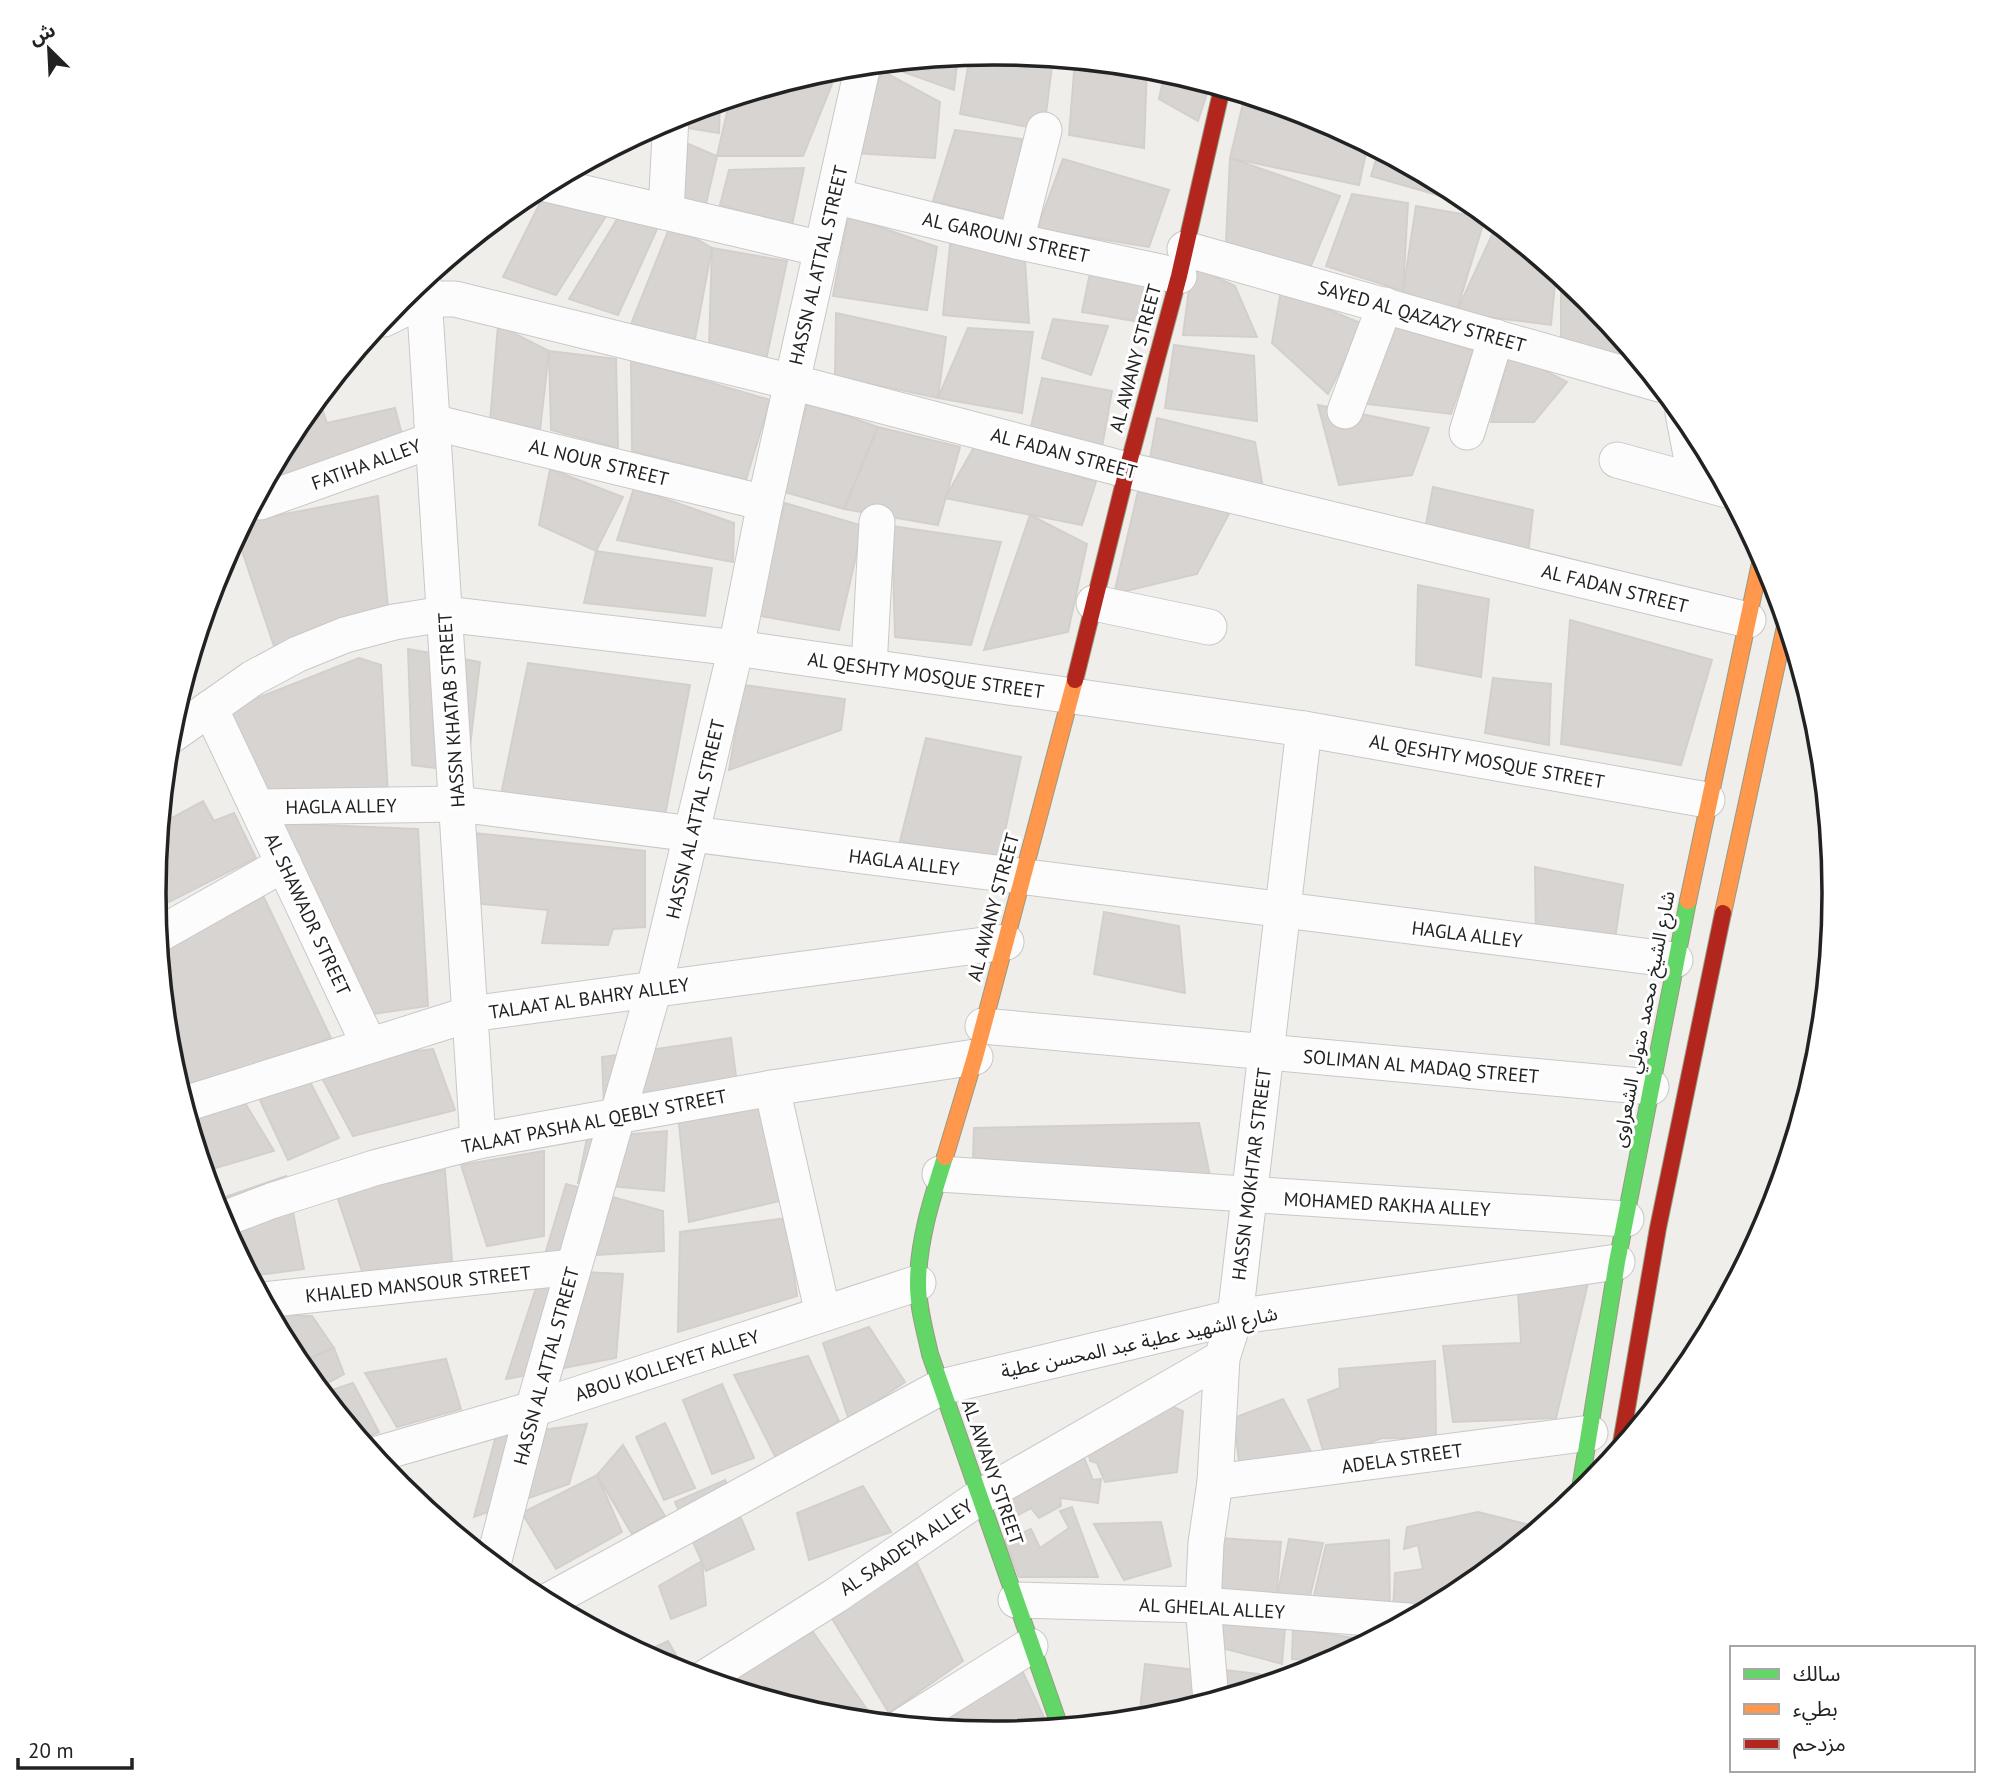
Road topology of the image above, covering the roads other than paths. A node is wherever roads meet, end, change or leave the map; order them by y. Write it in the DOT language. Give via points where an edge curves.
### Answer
graph roads {
  1 [pos="860,76"];
  2 [pos="1220,96"];
  3 [pos="1044,130"];
  4 [pos="670,131"];
  5 [pos="561,188"];
  6 [pos="834,196"];
  7 [pos="666,212"];
  8 [pos="1016,241"];
  9 [pos="822,248"];
  10 [pos="1182,262"];
  11 [pos="426,291"];
  12 [pos="424,293"];
  13 [pos="1385,305"];
  14 [pos="1496,337"];
  15 [pos="1644,380"];
  16 [pos="792,382"];
  17 [pos="1345,411"];
  18 [pos="433,431"];
  19 [pos="1467,432"];
  20 [pos="1617,460"];
  21 [pos="1704,467"];
  22 [pos="1127,470"];
  23 [pos="1712,486"];
  24 [pos="266,499"];
  25 [pos="765,503"];
  26 [pos="877,522"];
  27 [pos="1758,572"];
  28 [pos="1094,603"];
  29 [pos="444,614"];
  30 [pos="1748,620"];
  31 [pos="1209,627"];
  32 [pos="1782,638"];
  33 [pos="736,648"];
  34 [pos="869,666"];
  35 [pos="1071,696"];
  36 [pos="210,708"];
  37 [pos="183,727"];
  38 [pos="1304,729"];
  39 [pos="1707,800"];
  40 [pos="458,804"];
  41 [pos="258,807"];
  42 [pos="691,834"];
  43 [pos="284,864"];
  44 [pos="1023,877"];
  45 [pos="1283,910"];
  46 [pos="167,930"];
  47 [pos="1006,942"];
  48 [pos="1675,960"];
  49 [pos="654,989"];
  50 [pos="470,1014"];
  51 [pos="979,1042"];
  52 [pos="369,1045"];
  53 [pos="1265,1051"];
  54 [pos="1651,1087"];
  55 [pos="772,1088"];
  56 [pos="193,1102"];
  57 [pos="615,1116"];
  58 [pos="478,1141"];
  59 [pos="940,1174"];
  60 [pos="1248,1196"];
  61 [pos="232,1216"];
  62 [pos="1626,1219"];
  63 [pos="1617,1262"];
  64 [pos="573,1267"];
  65 [pos="918,1283"];
  66 [pos="273,1299"];
  67 [pos="823,1314"];
  68 [pos="1235,1317"];
  69 [pos="1222,1358"];
  70 [pos="941,1387"];
  71 [pos="533,1409"];
  72 [pos="1623,1432"];
  73 [pos="1590,1433"];
  74 [pos="384,1452"];
  75 [pos="1582,1477"];
  76 [pos="1214,1482"];
  77 [pos="981,1497"];
  78 [pos="496,1554"];
  79 [pos="557,1596"];
  80 [pos="1016,1600"];
  81 [pos="1203,1605"];
  82 [pos="1391,1620"];
  83 [pos="1030,1646"];
  84 [pos="714,1672"];
  85 [pos="1210,1693"];
  86 [pos="917,1717"];
  87 [pos="1057,1718"];
  1 -- 6 [label="street, HASSN AL ATTAL STREET"];
  2 -- 10 [label="street, AL AWANY STREET"];
  3 -- 8 [label="street"];
  4 -- 7 [label="street"];
  5 -- 7 [label="street"];
  6 -- 8 [label="street, AL GAROUNI STREET"];
  6 -- 9 [label="street, HASSN AL ATTAL STREET"];
  7 -- 9 [label="street"];
  8 -- 10 [label="street, AL GAROUNI STREET"];
  9 -- 16 [label="street, HASSN AL ATTAL STREET"];
  10 -- 13 [label="street, SAYED AL QAZAZY STREET"];
  10 -- 22 [label="street, AL AWANY STREET"];
  11 -- 16 [label="street, AL FADAN STREET"];
  12 -- 18 [label="street, HASSN KHATAB STREET"];
  13 -- 14 [label="street, SAYED AL QAZAZY STREET"];
  13 -- 17 [label="street"];
  14 -- 15 [label="street, SAYED AL QAZAZY STREET"];
  14 -- 19 [label="street"];
  16 -- 22 [label="street, AL FADAN STREET"];
  16 -- 25 [label="street, HASSN AL ATTAL STREET"];
  18 -- 24 [label="street, FATIHA ALLEY"];
  18 -- 25 [label="street, AL NOUR STREET"];
  18 -- 29 [label="street, HASSN KHATAB STREET"];
  20 -- 23 [label="street"];
  21 -- 23 [label="street"];
  22 -- 28 [label="street, AL AWANY STREET"];
  22 -- 30 [label="street, AL FADAN STREET"];
  25 -- 33 [label="street, HASSN AL ATTAL STREET"];
  26 -- 34 [label="street"];
  27 -- 30 [label="street, شارع الشيخ محمد متولي الشعراوى"];
  28 -- 31 [label="street"];
  28 -- 35 [label="street, AL AWANY STREET"];
  29 -- 33 [label="street, AL QESHTY MOSQUE STREET"];
  29 -- 36 [label="street, AL QESHTY MOSQUE STREET" via="394,622 321,644 253,678"];
  29 -- 40 [label="street, HASSN KHATAB STREET"];
  30 -- 39 [label="street, شارع الشيخ محمد متولي الشعراوى"];
  32 -- 72 [label="street" via="1658,1228"];
  33 -- 34 [label="street, AL QESHTY MOSQUE STREET"];
  33 -- 42 [label="street, HASSN AL ATTAL STREET"];
  34 -- 35 [label="street, AL QESHTY MOSQUE STREET"];
  35 -- 38 [label="street, AL QESHTY MOSQUE STREET"];
  35 -- 44 [label="street, AL AWANY STREET"];
  36 -- 37 [label="street, AL QESHTY MOSQUE STREET"];
  36 -- 41 [label="street, AL SHAWADR STREET"];
  38 -- 39 [label="street, AL QESHTY MOSQUE STREET"];
  38 -- 45 [label="street, HASSN MOKHTAR STREET"];
  39 -- 48 [label="street, شارع الشيخ محمد متولي الشعراوى"];
  40 -- 41 [label="street, HAGLA ALLEY"];
  40 -- 42 [label="street, HAGLA ALLEY"];
  40 -- 50 [label="street, HASSN KHATAB STREET"];
  41 -- 43 [label="street, AL SHAWADR STREET"];
  42 -- 44 [label="street, HAGLA ALLEY"];
  42 -- 49 [label="street, HASSN AL ATTAL STREET"];
  43 -- 46 [label="street"];
  43 -- 52 [label="street, AL SHAWADR STREET"];
  44 -- 45 [label="street, HAGLA ALLEY"];
  44 -- 47 [label="street, AL AWANY STREET"];
  45 -- 48 [label="street, HAGLA ALLEY"];
  45 -- 53 [label="street, HASSN MOKHTAR STREET"];
  47 -- 49 [label="street, TALAAT AL BAHRY ALLEY"];
  47 -- 51 [label="street, AL AWANY STREET"];
  48 -- 54 [label="street, شارع الشيخ محمد متولي الشعراوى"];
  49 -- 50 [label="street, TALAAT AL BAHRY ALLEY"];
  49 -- 57 [label="street, HASSN AL ATTAL STREET"];
  50 -- 52 [label="street, TALAAT AL BAHRY ALLEY"];
  50 -- 58 [label="street, HASSN KHATAB STREET"];
  51 -- 53 [label="street, SOLIMAN AL MADAQ STREET"];
  51 -- 55 [label="street, TALAAT PASHA AL QEBLY STREET"];
  51 -- 59 [label="street, AL AWANY STREET"];
  52 -- 56 [label="street, TALAAT AL BAHRY ALLEY"];
  53 -- 54 [label="street, SOLIMAN AL MADAQ STREET"];
  53 -- 60 [label="street, HASSN MOKHTAR STREET"];
  54 -- 62 [label="street, شارع الشيخ محمد متولي الشعراوى"];
  55 -- 57 [label="street, TALAAT PASHA AL QEBLY STREET"];
  55 -- 67 [label="street"];
  57 -- 58 [label="street, TALAAT PASHA AL QEBLY STREET"];
  57 -- 64 [label="street, HASSN AL ATTAL STREET"];
  58 -- 61 [label="street, TALAAT PASHA AL QEBLY STREET" via="374,1168"];
  59 -- 60 [label="street, MOHAMED RAKHA ALLEY"];
  59 -- 65 [label="street, AL AWANY STREET"];
  60 -- 62 [label="street, MOHAMED RAKHA ALLEY"];
  60 -- 68 [label="street, HASSN MOKHTAR STREET"];
  62 -- 63 [label="street, شارع الشيخ محمد متولي الشعراوى"];
  63 -- 68 [label="street, شارع الشهيد عطية عبد المحسن عطية"];
  63 -- 73 [label="street, شارع الشيخ محمد متولي الشعراوى"];
  64 -- 66 [label="street, KHALED MANSOUR STREET"];
  64 -- 71 [label="street, HASSN AL ATTAL STREET"];
  65 -- 67 [label="street, ABOU KOLLEYET ALLEY"];
  65 -- 70 [label="street, AL AWANY STREET" via="920,1310"];
  67 -- 71 [label="street, ABOU KOLLEYET ALLEY"];
  68 -- 69 [label="street, HASSN MOKHTAR STREET"];
  68 -- 70 [label="street, شارع الشهيد عطية عبد المحسن عطية"];
  69 -- 76 [label="street, HASSN MOKHTAR STREET"];
  69 -- 77 [label="street, AL SAADEYA ALLEY"];
  70 -- 77 [label="street, AL AWANY STREET"];
  70 -- 79 [label="street, شارع الشهيد عطية عبد المحسن عطية"];
  71 -- 74 [label="street, ABOU KOLLEYET ALLEY"];
  71 -- 78 [label="street, HASSN AL ATTAL STREET"];
  73 -- 75 [label="street, شارع الشيخ محمد متولي الشعراوى"];
  73 -- 76 [label="street, ADELA STREET"];
  76 -- 81 [label="street, HASSN MOKHTAR STREET"];
  77 -- 80 [label="street, AL AWANY STREET"];
  77 -- 84 [label="street, AL SAADEYA ALLEY"];
  80 -- 81 [label="street, AL GHELAL ALLEY"];
  80 -- 83 [label="street, AL AWANY STREET"];
  81 -- 82 [label="street, AL GHELAL ALLEY"];
  81 -- 85 [label="street, HASSN MOKHTAR STREET"];
  83 -- 86 [label="street"];
  83 -- 87 [label="street, AL AWANY STREET"];
}
